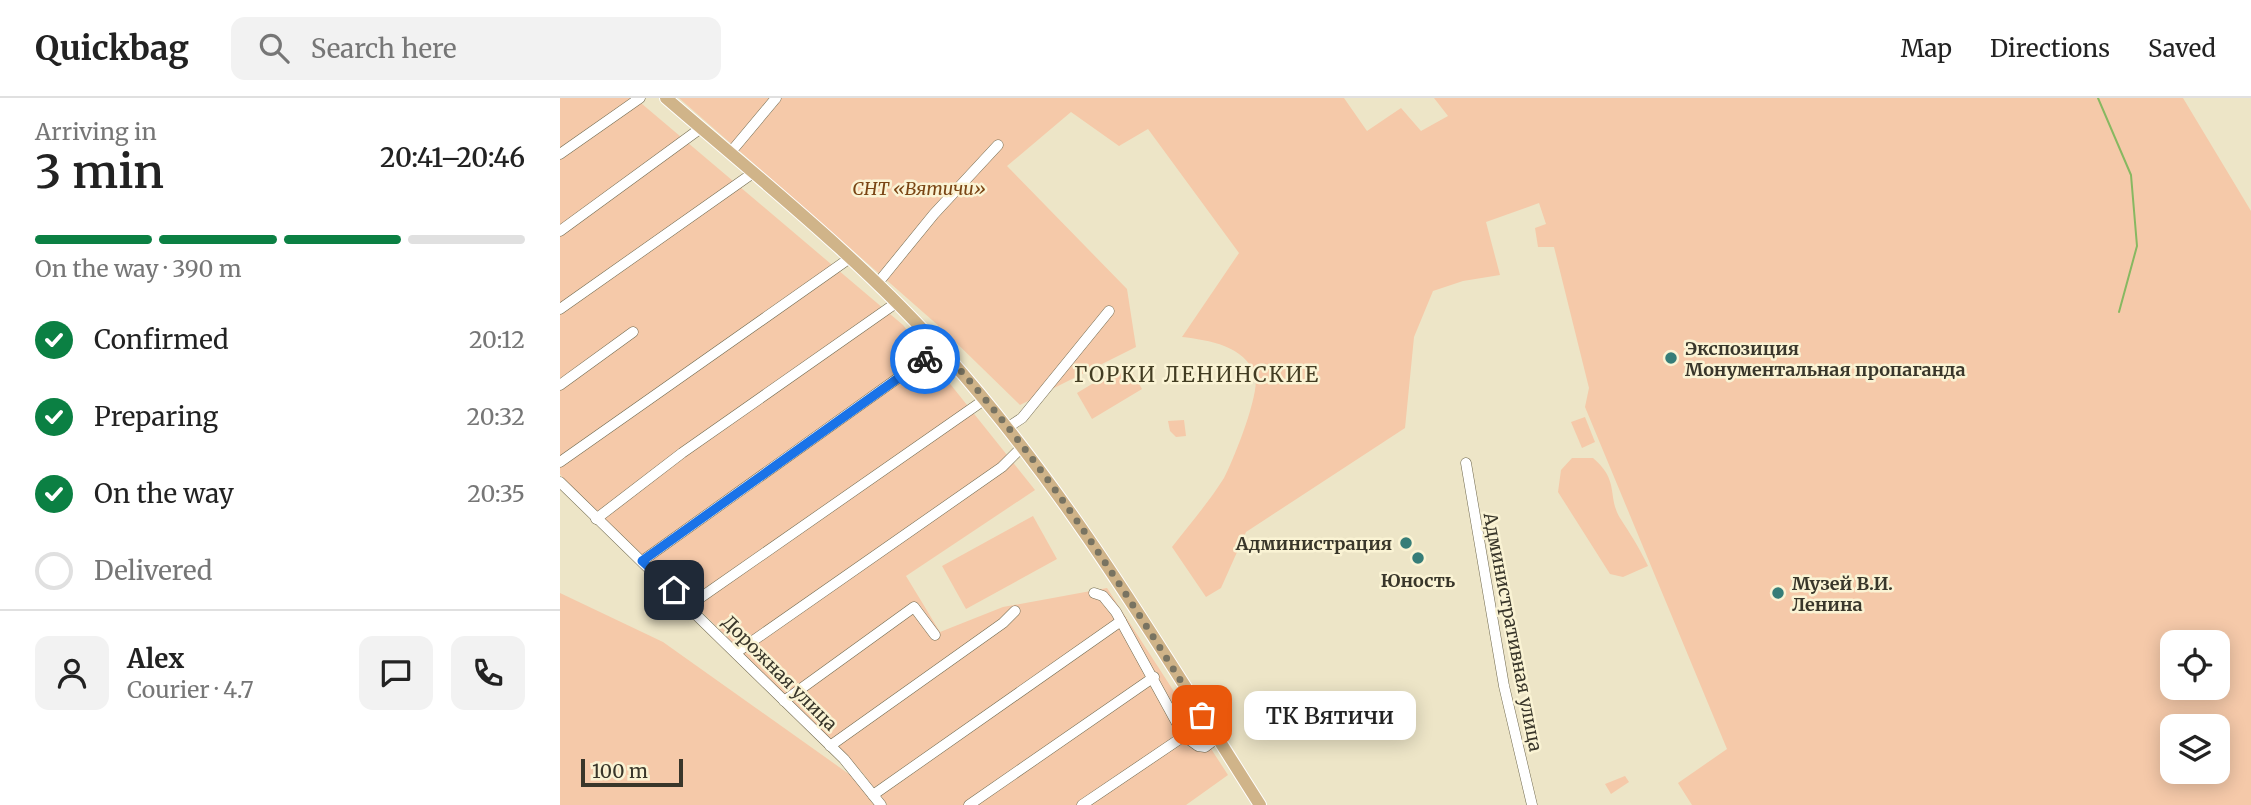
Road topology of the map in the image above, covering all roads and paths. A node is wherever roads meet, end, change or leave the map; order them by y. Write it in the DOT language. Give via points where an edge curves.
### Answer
graph roads {
  1 [pos="640,98"];
  2 [pos="666,98"];
  3 [pos="776,98"];
  4 [pos="701,128"];
  5 [pos="998,145"];
  6 [pos="730,153"];
  7 [pos="560,154"];
  8 [pos="753,173"];
  9 [pos="560,231"];
  10 [pos="850,258"];
  11 [pos="877,284"];
  12 [pos="896,303"];
  13 [pos="560,309"];
  14 [pos="1109,311"];
  15 [pos="633,332"];
  16 [pos="940,348"];
  17 [pos="560,384"];
  18 [pos="984,400"];
  19 [pos="1007,428"];
  20 [pos="1021,447"];
  21 [pos="560,462"];
  22 [pos="1466,463"];
  23 [pos="560,482"];
  24 [pos="596,519"];
  25 [pos="642,561"];
  26 [pos="1094,593"];
  27 [pos="690,605"];
  28 [pos="1016,611"];
  29 [pos="1121,621"];
  30 [pos="935,635"];
  31 [pos="737,652"];
  32 [pos="1154,677"];
  33 [pos="783,701"];
  34 [pos="1184,736"];
  35 [pos="1217,738"];
  36 [pos="830,746"];
  37 [pos="873,795"];
  38 [pos="881,805"];
  39 [pos="969,805"];
  40 [pos="1082,805"];
  41 [pos="1260,805"];
  42 [pos="1532,805"];
  1 -- 7 [label="street"];
  2 -- 4 [label="main road"];
  3 -- 6 [label="street"];
  4 -- 6 [label="main road"];
  4 -- 9 [label="street"];
  5 -- 11 [label="street"];
  6 -- 8 [label="main road"];
  8 -- 10 [label="main road"];
  8 -- 13 [label="street"];
  10 -- 11 [label="main road"];
  10 -- 21 [label="street"];
  11 -- 12 [label="main road"];
  12 -- 16 [label="main road"];
  12 -- 24 [label="street"];
  14 -- 19 [label="street" via="1022,418"];
  15 -- 17 [label="street"];
  16 -- 18 [label="main road"];
  16 -- 25 [label="street"];
  18 -- 19 [label="main road"];
  18 -- 27 [label="street"];
  19 -- 20 [label="main road"];
  20 -- 31 [label="street" via="1002,467"];
  20 -- 35 [label="main road" via="1097,553"];
  22 -- 42 [label="street, Административная улица" via="1501,671"];
  23 -- 24 [label="street, Дорожная улица"];
  24 -- 25 [label="street, Дорожная улица"];
  25 -- 27 [label="street, Дорожная улица"];
  26 -- 29 [label="street" via="1103,596"];
  27 -- 31 [label="street, Дорожная улица"];
  28 -- 36 [label="street"];
  29 -- 32 [label="street"];
  29 -- 37 [label="street"];
  30 -- 33 [label="street" via="914,607"];
  31 -- 33 [label="street, Дорожная улица"];
  32 -- 34 [label="street"];
  32 -- 39 [label="street"];
  33 -- 36 [label="street, Дорожная улица"];
  34 -- 35 [label="street" via="1205,747"];
  34 -- 40 [label="street"];
  35 -- 41 [label="main road"];
  36 -- 37 [label="street, Дорожная улица"];
  37 -- 38 [label="street, Дорожная улица"];
}
